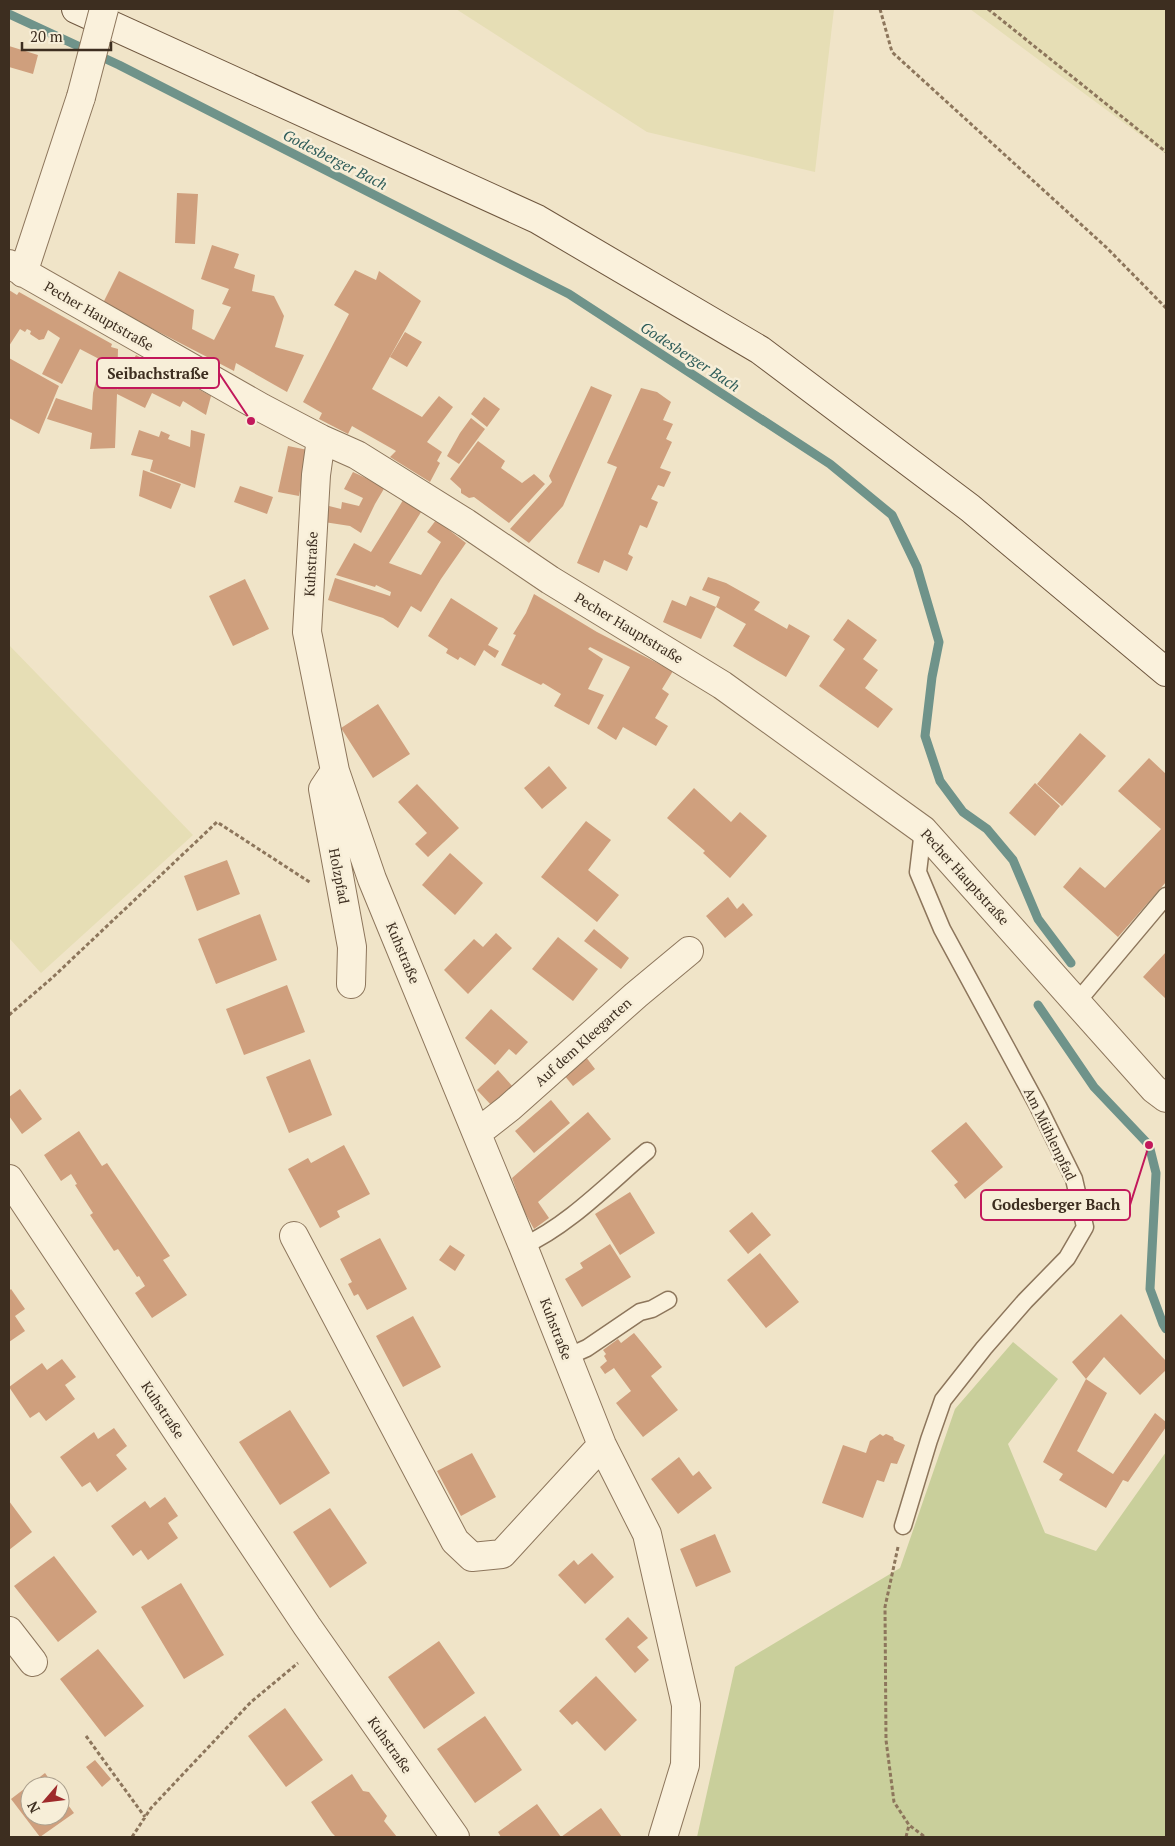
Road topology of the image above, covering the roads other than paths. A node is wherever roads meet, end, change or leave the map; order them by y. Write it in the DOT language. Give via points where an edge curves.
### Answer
graph roads {
  1 [pos="76,9"];
  2 [pos="104,9"];
  3 [pos="16,268"];
  4 [pos="321,439"];
  5 [pos="1166,672"];
  6 [pos="335,771"];
  7 [pos="923,830"];
  8 [pos="1166,896"];
  9 [pos="689,951"];
  10 [pos="351,984"];
  11 [pos="1077,1002"];
  12 [pos="1166,1098"];
  13 [pos="477,1133"];
  14 [pos="647,1151"];
  15 [pos="9,1179"];
  16 [pos="294,1236"];
  17 [pos="524,1246"];
  18 [pos="668,1300"];
  19 [pos="566,1357"];
  20 [pos="602,1445"];
  21 [pos="903,1526"];
  22 [pos="9,1631"];
  23 [pos="33,1662"];
  24 [pos="455,1837"];
  25 [pos="663,1837"];
  1 -- 5 [label="street" via="537,219 760,350 970,508"];
  2 -- 3 [label="street, bridge" via="81,97"];
  3 -- 4 [label="street, Pecher Hauptstraße" via="191,369"];
  4 -- 6 [label="street, Kuhstraße" via="307,632"];
  4 -- 7 [label="street, Pecher Hauptstraße" via="357,455 550,580 722,685"];
  6 -- 10 [label="street, Holzpfad" via="323,789 352,946"];
  6 -- 13 [label="street, Kuhstraße" via="372,879"];
  7 -- 11 [label="street, Pecher Hauptstraße"];
  7 -- 21 [label="lane, Am Mühlenpfad" via="918,872 942,929 1074,1179 1084,1227 1067,1258 984,1348 943,1400"];
  8 -- 11 [label="lane"];
  9 -- 13 [label="street, Auf dem Kleegarten"];
  11 -- 12 [label="street, Pecher Hauptstraße" via="1154,1089"];
  13 -- 17 [label="street, Kuhstraße"];
  14 -- 17 [label="lane" via="562,1223"];
  15 -- 24 [label="street, Kuhstraße" via="320,1645"];
  16 -- 20 [label="street" via="455,1541 472,1557 502,1554"];
  17 -- 19 [label="street, Kuhstraße"];
  18 -- 19 [label="lane" via="640,1312 587,1348"];
  19 -- 20 [label="street, Kuhstraße"];
  20 -- 25 [label="street, Kuhstraße" via="647,1534 686,1705 685,1765"];
  22 -- 23 [label="street"];
}
